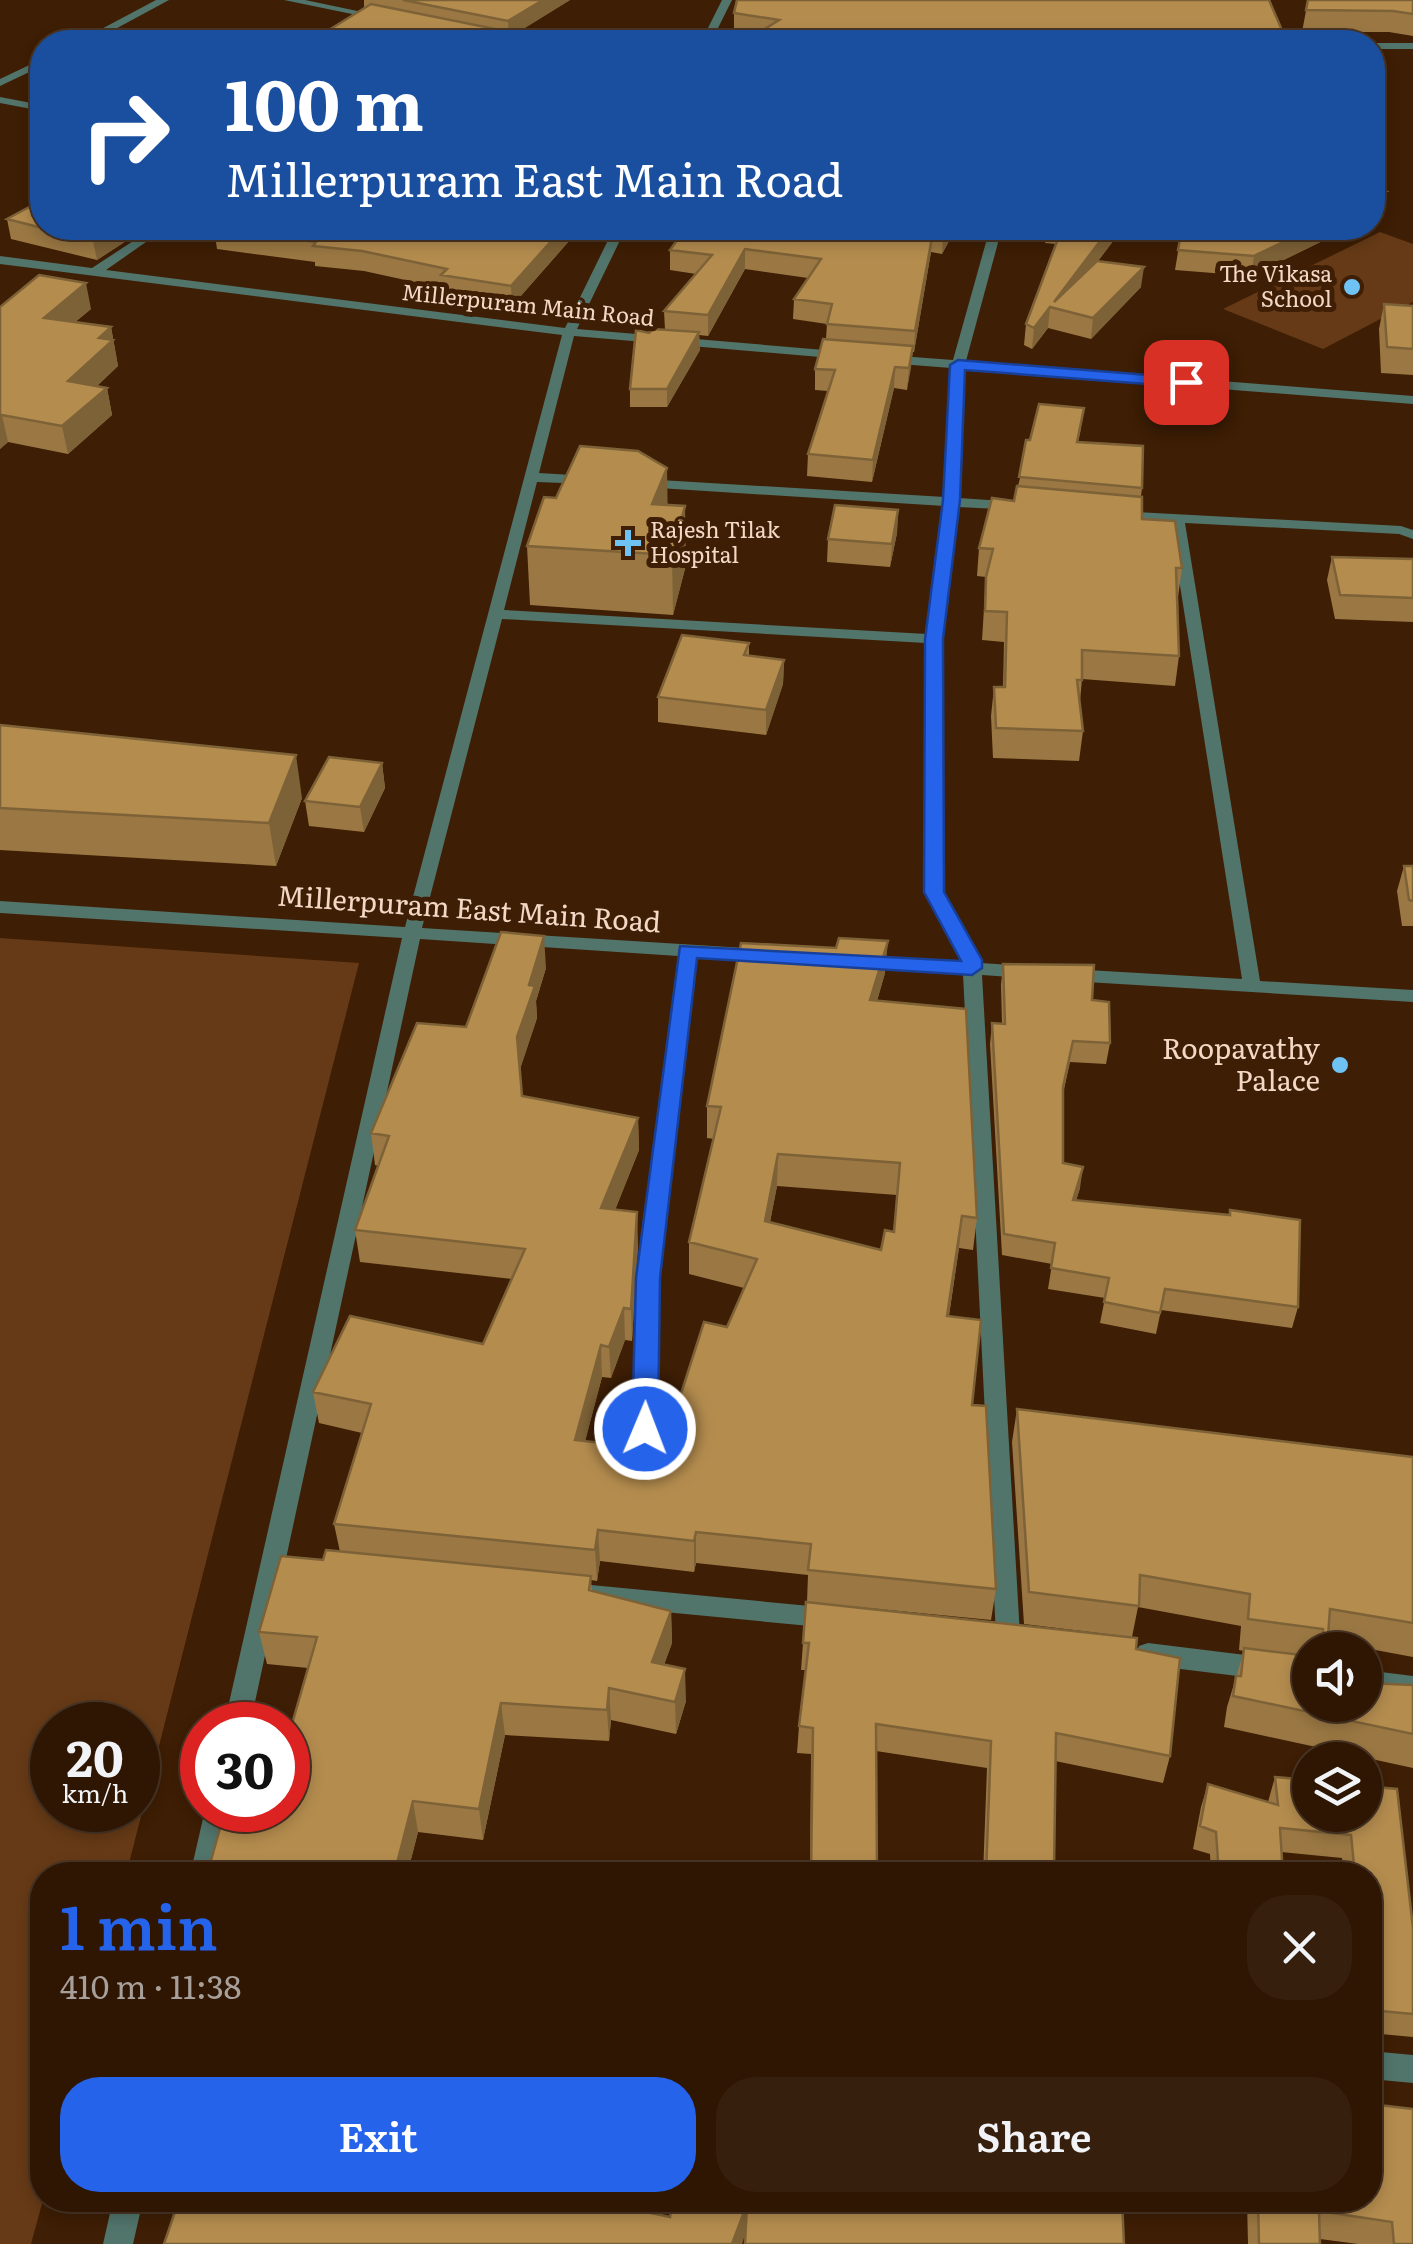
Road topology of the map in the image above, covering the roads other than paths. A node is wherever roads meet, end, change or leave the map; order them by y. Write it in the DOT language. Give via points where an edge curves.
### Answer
graph roads {
  1 [pos="164,0"];
  2 [pos="289,0"];
  3 [pos="727,0"];
  4 [pos="386,18"];
  5 [pos="108,30"];
  6 [pos="712,30"];
  7 [pos="1385,46"];
  8 [pos="1413,46"];
  9 [pos="30,68"];
  10 [pos="0,83"];
  11 [pos="0,100"];
  12 [pos="30,106"];
  13 [pos="142,240"];
  14 [pos="614,240"];
  15 [pos="993,240"];
  16 [pos="0,260"];
  17 [pos="94,272"];
  18 [pos="568,332"];
  19 [pos="860,356"];
  20 [pos="880,358"];
  21 [pos="958,365"];
  22 [pos="1413,400"];
  23 [pos="531,477"];
  24 [pos="607,481"];
  25 [pos="626,482"];
  26 [pos="952,500"];
  27 [pos="1026,507"];
  28 [pos="1102,514"];
  29 [pos="1177,520"];
  30 [pos="1413,535"];
  31 [pos="495,614"];
  32 [pos="934,639"];
  33 [pos="0,908"];
  34 [pos="412,933"];
  35 [pos="688,951"];
  36 [pos="782,957"];
  37 [pos="839,960"];
  38 [pos="972,968"];
  39 [pos="1252,986"];
  40 [pos="1413,996"];
  41 [pos="645,1429"];
  42 [pos="572,1592"];
  43 [pos="850,1620"];
  44 [pos="1008,1636"];
  45 [pos="1122,1650"];
  46 [pos="1292,1672"];
  47 [pos="1382,1683"];
  48 [pos="1413,1687"];
  49 [pos="245,1702"];
  50 [pos="213,1832"];
  51 [pos="206,1862"];
  52 [pos="1382,2067"];
  53 [pos="1413,2069"];
  54 [pos="125,2212"];
  55 [pos="118,2244"];
  1 -- 5 [label="street"];
  2 -- 4 [label="street"];
  3 -- 6 [label="street"];
  7 -- 8 [label="street"];
  9 -- 10 [label="street"];
  11 -- 12 [label="street"];
  13 -- 17 [label="street"];
  14 -- 18 [label="street"];
  15 -- 21 [label="street"];
  16 -- 17 [label="street, Millerpuram Main Road"];
  17 -- 18 [label="street, Millerpuram Main Road"];
  18 -- 19 [label="street, Millerpuram Main Road"];
  18 -- 23 [label="street"];
  20 -- 21 [label="street"];
  21 -- 22 [label="street"];
  21 -- 26 [label="street"];
  23 -- 24 [label="street"];
  23 -- 31 [label="street"];
  25 -- 26 [label="street"];
  26 -- 27 [label="street"];
  26 -- 32 [label="street"];
  28 -- 29 [label="street"];
  29 -- 30 [label="street"];
  29 -- 39 [label="street"];
  31 -- 32 [label="street"];
  31 -- 34 [label="street"];
  32 -- 38 [label="street" via="934,892"];
  33 -- 34 [label="street, Millerpuram East Main Road"];
  34 -- 35 [label="street, Millerpuram East Main Road"];
  34 -- 49 [label="street" via="285,1564"];
  35 -- 36 [label="street, Millerpuram East Main Road"];
  35 -- 41 [label="street" via="648,1278"];
  37 -- 38 [label="street"];
  38 -- 39 [label="street"];
  38 -- 44 [label="street" via="1009,1422"];
  39 -- 40 [label="street"];
  42 -- 43 [label="street"];
  45 -- 46 [label="street"];
  47 -- 48 [label="street"];
  50 -- 51 [label="street"];
  52 -- 53 [label="street"];
  54 -- 55 [label="street"];
}
